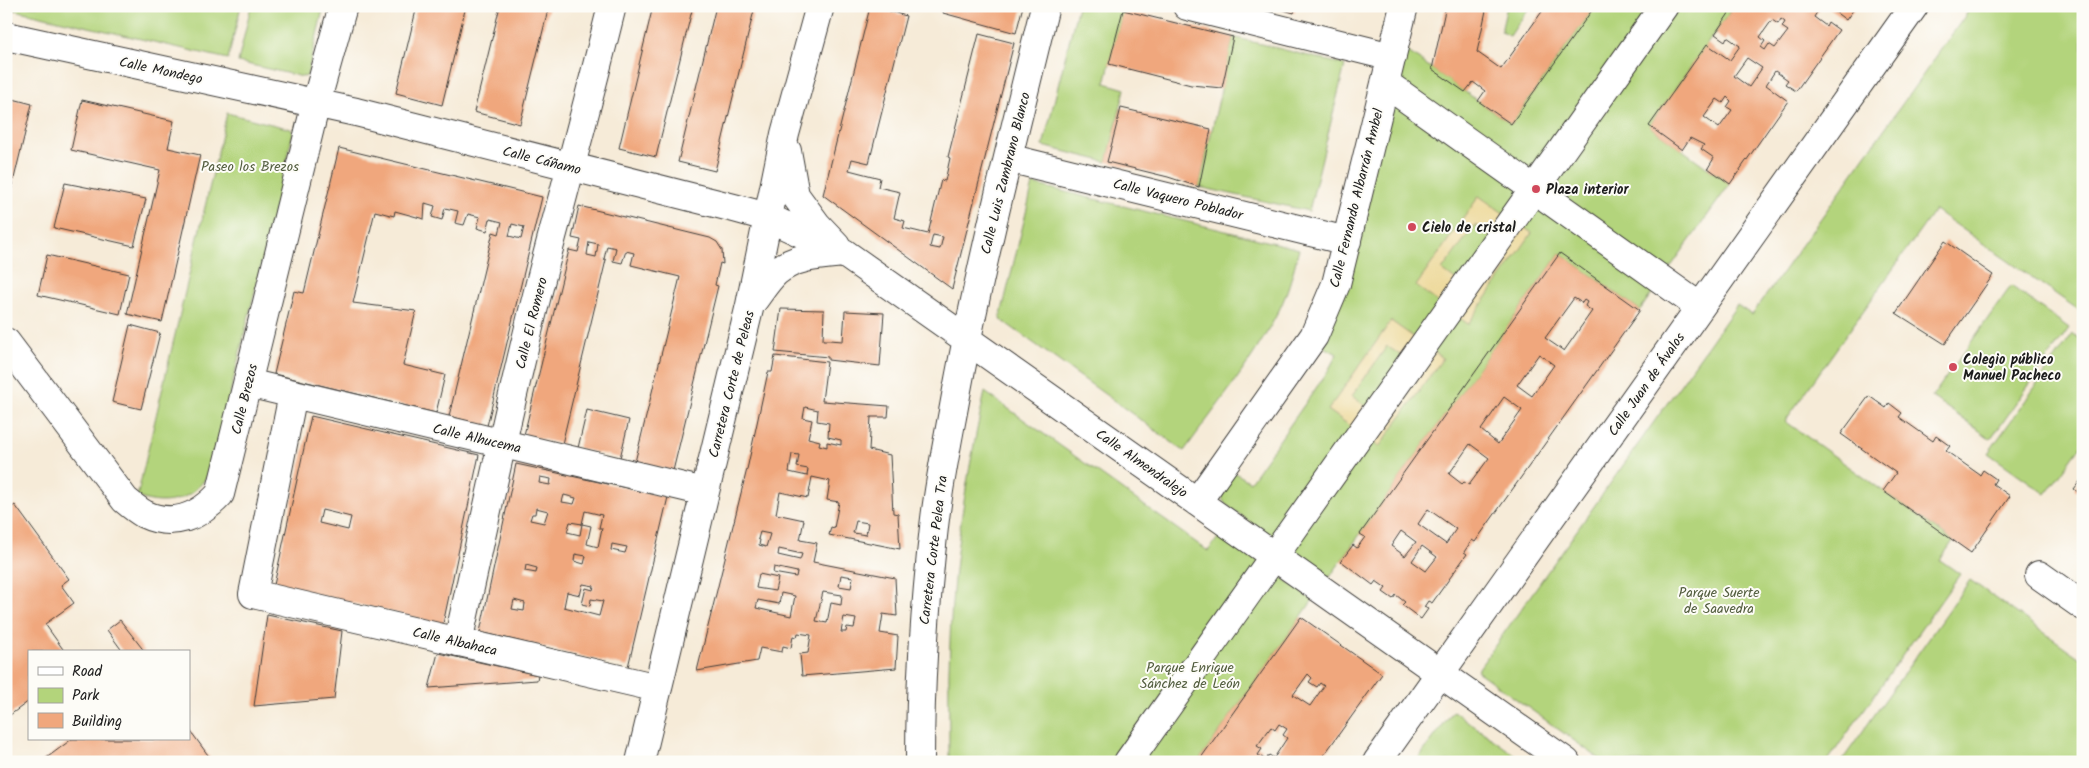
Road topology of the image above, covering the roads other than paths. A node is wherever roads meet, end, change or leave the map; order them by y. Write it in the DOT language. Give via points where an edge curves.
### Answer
graph roads {
  1 [pos="343,6"];
  2 [pos="612,6"];
  3 [pos="820,6"];
  4 [pos="1046,6"];
  5 [pos="1187,6"];
  6 [pos="1404,6"];
  7 [pos="1664,6"];
  8 [pos="1914,6"];
  9 [pos="6,36"];
  10 [pos="1392,57"];
  11 [pos="1385,83"];
  12 [pos="316,104"];
  13 [pos="785,134"];
  14 [pos="1008,158"];
  15 [pos="571,168"];
  16 [pos="1535,189"];
  17 [pos="769,210"];
  18 [pos="817,225"];
  19 [pos="1347,241"];
  20 [pos="844,253"];
  21 [pos="750,305"];
  22 [pos="1700,307"];
  23 [pos="966,340"];
  24 [pos="6,342"];
  25 [pos="248,383"];
  26 [pos="293,394"];
  27 [pos="502,444"];
  28 [pos="705,492"];
  29 [pos="1198,502"];
  30 [pos="1274,556"];
  31 [pos="2039,575"];
  32 [pos="2083,606"];
  33 [pos="458,642"];
  34 [pos="1441,673"];
  35 [pos="658,688"];
  36 [pos="640,762"];
  37 [pos="920,762"];
  38 [pos="1128,762"];
  39 [pos="1377,762"];
  40 [pos="1566,762"];
  1 -- 12 [label="street, Calle Brezos"];
  2 -- 15 [label="street, Calle El Romero"];
  3 -- 13 [label="street, Carretera Corte de Peleas"];
  4 -- 14 [label="street, Calle Luis Zambrano Blanco"];
  5 -- 10 [label="street"];
  6 -- 10 [label="street, Calle Fernando Albarrán Ambel"];
  7 -- 16 [label="street"];
  8 -- 22 [label="street, Calle Juan de Ávalos"];
  9 -- 12 [label="street, Calle Mondego"];
  10 -- 11 [label="street, Calle Fernando Albarrán Ambel"];
  11 -- 16 [label="street"];
  11 -- 19 [label="street, Calle Fernando Albarrán Ambel"];
  12 -- 15 [label="street, Calle Cáñamo"];
  12 -- 25 [label="street, Calle Brezos"];
  13 -- 17 [label="street, Carretera Corte de Peleas"];
  13 -- 18 [label="street, Calle Almendralejo" via="796,195"];
  14 -- 19 [label="street, Calle Vaquero Poblador"];
  14 -- 23 [label="street, Calle Luis Zambrano Blanco"];
  15 -- 17 [label="street, Calle Cáñamo"];
  15 -- 27 [label="street, Calle El Romero"];
  16 -- 22 [label="street"];
  16 -- 30 [label="street"];
  17 -- 18 [label="street, Calle Almendralejo"];
  17 -- 20 [label="street, Calle Almendralejo"];
  17 -- 21 [label="street, Carretera Corte de Peleas"];
  18 -- 20 [label="street, Calle Almendralejo"];
  19 -- 29 [label="street, Calle Fernando Albarrán Ambel" via="1336,284 1314,336"];
  20 -- 21 [label="street" via="800,259 776,272"];
  20 -- 23 [label="street, Calle Almendralejo"];
  21 -- 28 [label="street, Carretera Corte de Peleas"];
  22 -- 34 [label="street, Calle Juan de Ávalos"];
  23 -- 29 [label="street, Calle Almendralejo"];
  23 -- 37 [label="street, Carretera Corte Pelea Tra" via="934,525 922,652"];
  24 -- 25 [label="street, Calle Brezos" via="124,500 144,514 162,520 195,516 220,494"];
  25 -- 26 [label="street, Calle Alhucema"];
  26 -- 27 [label="street, Calle Alhucema"];
  26 -- 33 [label="street, Calle Albahaca" via="253,594"];
  27 -- 28 [label="street, Calle Alhucema"];
  27 -- 33 [label="street, Calle El Romero"];
  28 -- 35 [label="street, Carretera Corte de Peleas"];
  29 -- 30 [label="street, Calle Almendralejo"];
  30 -- 34 [label="street, Calle Almendralejo"];
  30 -- 38 [label="street"];
  31 -- 32 [label="street"];
  33 -- 35 [label="street, Calle Albahaca"];
  34 -- 39 [label="street, Calle Juan de Ávalos"];
  34 -- 40 [label="street, Calle Almendralejo"];
  35 -- 36 [label="street, Carretera Corte de Peleas"];
}
